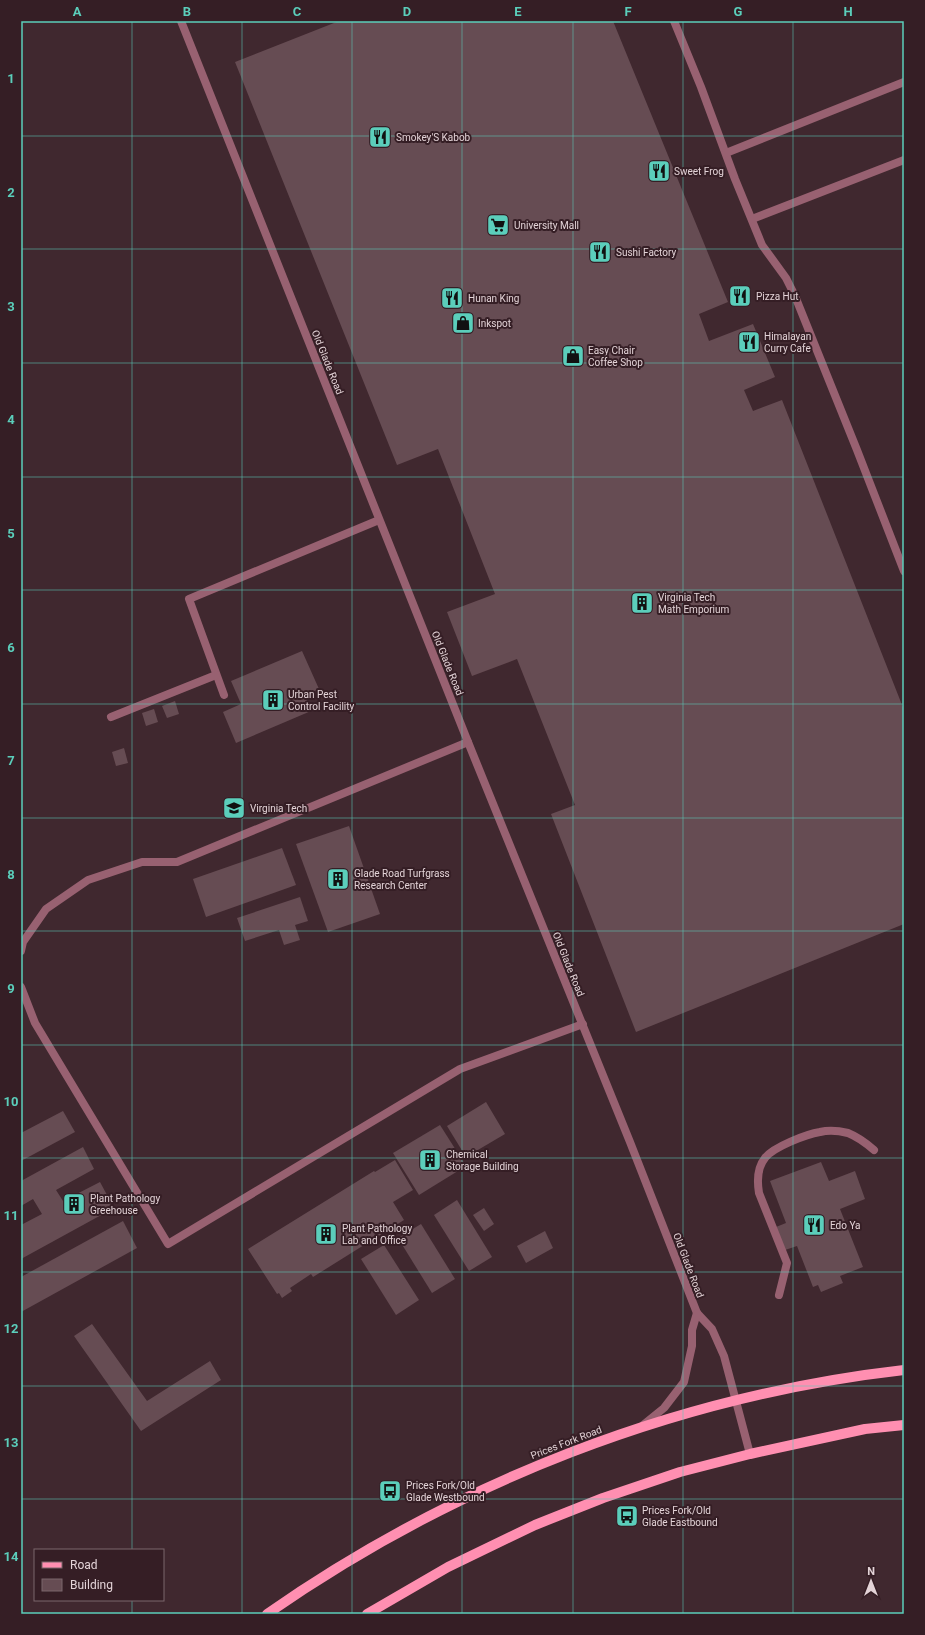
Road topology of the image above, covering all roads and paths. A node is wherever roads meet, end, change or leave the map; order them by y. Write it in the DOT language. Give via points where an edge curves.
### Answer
graph roads {
  1 [pos="181,21"];
  2 [pos="674,21"];
  3 [pos="904,82"];
  4 [pos="726,154"];
  5 [pos="904,160"];
  6 [pos="752,220"];
  7 [pos="379,520"];
  8 [pos="904,571"];
  9 [pos="216,674"];
  10 [pos="224,695"];
  11 [pos="111,717"];
  12 [pos="468,742"];
  13 [pos="21,951"];
  14 [pos="21,987"];
  15 [pos="583,1024"];
  16 [pos="874,1150"];
  17 [pos="779,1295"];
  18 [pos="697,1313"];
  19 [pos="904,1370"];
  20 [pos="737,1400"];
  21 [pos="904,1425"];
  22 [pos="642,1426"];
  23 [pos="750,1454"];
  24 [pos="267,1614"];
  25 [pos="367,1614"];
  1 -- 7 [label="street, Old Glade Road"];
  2 -- 4 [label="street"];
  3 -- 4 [label="street"];
  4 -- 6 [label="street"];
  5 -- 6 [label="street"];
  6 -- 8 [label="street" via="762,245 786,278 795,296"];
  7 -- 9 [label="street" via="189,599"];
  7 -- 12 [label="street, Old Glade Road"];
  9 -- 10 [label="street"];
  9 -- 11 [label="street"];
  12 -- 13 [label="street" via="177,862 142,862 88,880 46,909 23,942"];
  12 -- 15 [label="street, Old Glade Road"];
  14 -- 15 [label="street" via="35,1023 168,1244 460,1070"];
  15 -- 18 [label="street, Old Glade Road"];
  16 -- 17 [label="street" via="861,1139 848,1134 820,1132 772,1151 764,1159 757,1182 759,1193 787,1264"];
  18 -- 20 [label="street, Old Glade Road" via="712,1329 724,1356"];
  18 -- 22 [label="street, Old Glade Road" via="684,1382 664,1408"];
  19 -- 20 [label="main road, Prices Fork Road" via="792,1387"];
  20 -- 22 [label="main road, Prices Fork Road"];
  20 -- 23 [label="street, Old Glade Road"];
  21 -- 23 [label="main road" via="865,1429"];
  22 -- 24 [label="main road, Prices Fork Road" via="533,1467 438,1511 365,1551"];
  23 -- 25 [label="main road" via="680,1472 603,1498 535,1526 448,1567"];
}
